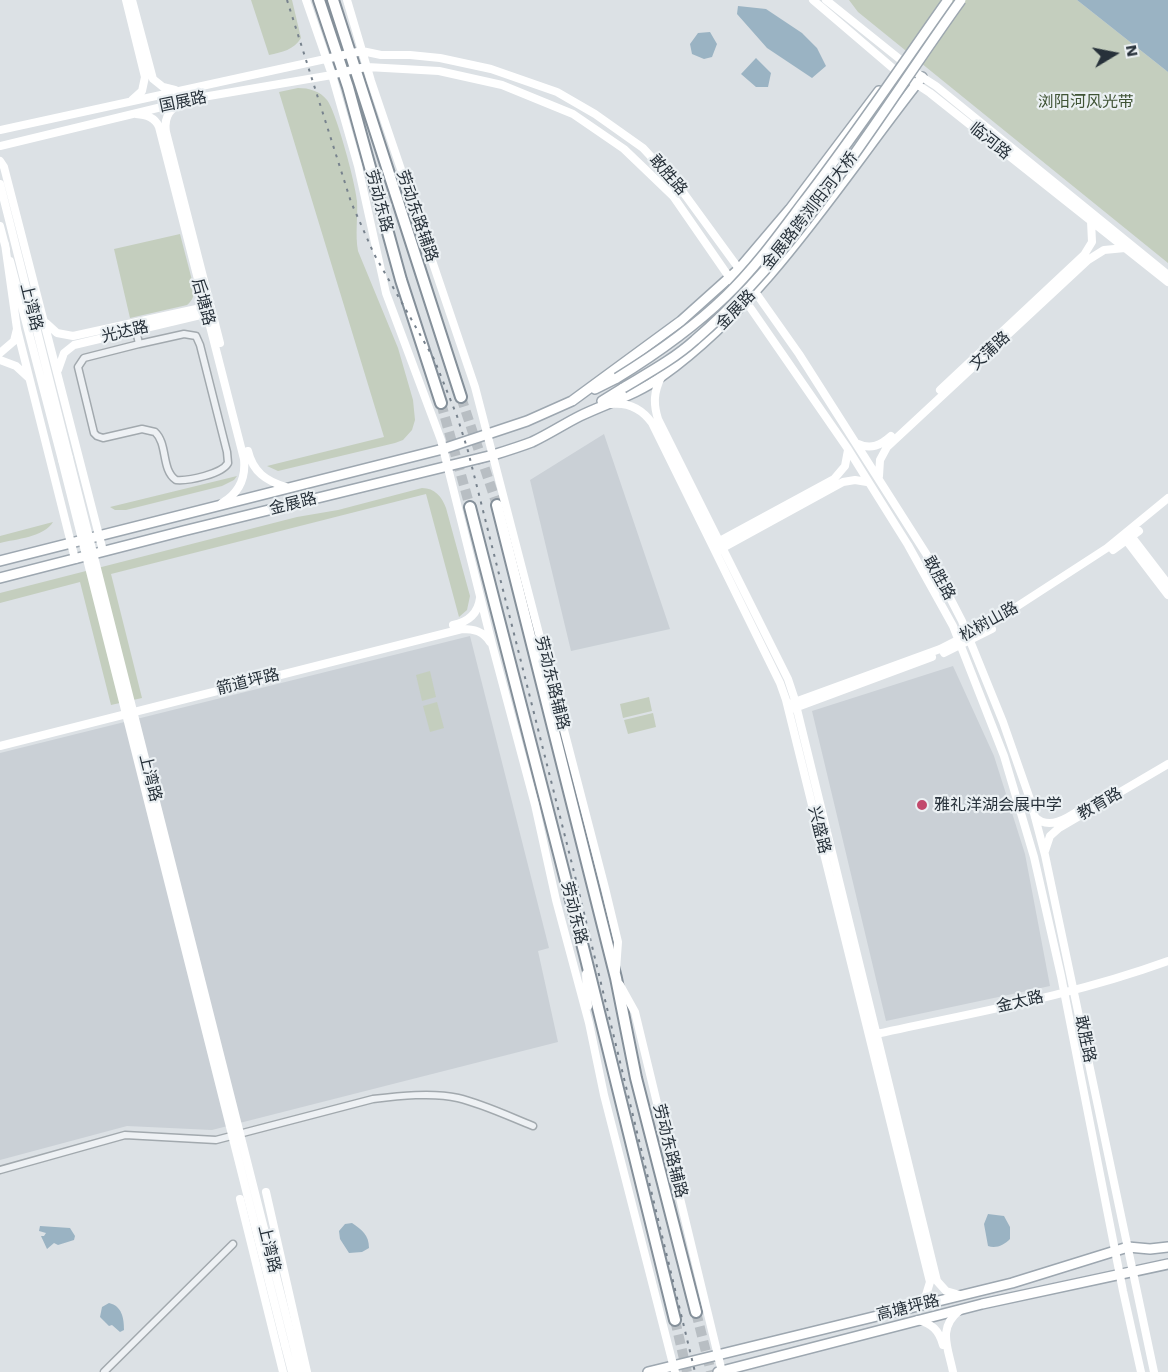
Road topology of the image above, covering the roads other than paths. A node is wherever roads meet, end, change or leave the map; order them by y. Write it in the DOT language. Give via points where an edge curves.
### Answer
graph roads {
  1 [pos="126,0"];
  2 [pos="132,0"];
  3 [pos="306,0"];
  4 [pos="319,0"];
  5 [pos="333,0"];
  6 [pos="347,0"];
  7 [pos="813,0"];
  8 [pos="826,0"];
  9 [pos="948,0"];
  10 [pos="962,0"];
  11 [pos="362,51"];
  12 [pos="351,54"];
  13 [pos="332,57"];
  14 [pos="901,60"];
  15 [pos="367,67"];
  16 [pos="355,69"];
  17 [pos="895,70"];
  18 [pos="338,73"];
  19 [pos="919,81"];
  20 [pos="178,90"];
  21 [pos="127,102"];
  22 [pos="182,102"];
  23 [pos="130,114"];
  24 [pos="0,130"];
  25 [pos="0,146"];
  26 [pos="0,161"];
  27 [pos="0,184"];
  28 [pos="1091,221"];
  29 [pos="0,226"];
  30 [pos="5,244"];
  31 [pos="1125,248"];
  32 [pos="739,269"];
  33 [pos="1168,275"];
  34 [pos="729,277"];
  35 [pos="1168,282"];
  36 [pos="754,292"];
  37 [pos="746,300"];
  38 [pos="209,310"];
  39 [pos="43,319"];
  40 [pos="17,329"];
  41 [pos="136,330"];
  42 [pos="139,344"];
  43 [pos="0,352"];
  44 [pos="0,360"];
  45 [pos="58,377"];
  46 [pos="661,377"];
  47 [pos="617,378"];
  48 [pos="30,379"];
  49 [pos="624,388"];
  50 [pos="461,397"];
  51 [pos="572,401"];
  52 [pos="441,403"];
  53 [pos="608,404"];
  54 [pos="580,416"];
  55 [pos="488,434"];
  56 [pos="857,444"];
  57 [pos="443,449"];
  58 [pos="848,449"];
  59 [pos="493,455"];
  60 [pos="66,459"];
  61 [pos="448,467"];
  62 [pos="879,477"];
  63 [pos="867,482"];
  64 [pos="286,487"];
  65 [pos="1168,498"];
  66 [pos="222,503"];
  67 [pos="497,505"];
  68 [pos="1168,506"];
  69 [pos="470,507"];
  70 [pos="99,536"];
  71 [pos="1127,536"];
  72 [pos="70,543"];
  73 [pos="717,547"];
  74 [pos="103,551"];
  75 [pos="75,559"];
  76 [pos="0,561"];
  77 [pos="0,578"];
  78 [pos="1168,584"];
  79 [pos="1168,595"];
  80 [pos="480,598"];
  81 [pos="969,638"];
  82 [pos="960,642"];
  83 [pos="492,644"];
  84 [pos="792,706"];
  85 [pos="0,740"];
  86 [pos="0,746"];
  87 [pos="1168,758"];
  88 [pos="1168,764"];
  89 [pos="1035,817"];
  90 [pos="1045,855"];
  91 [pos="585,955"];
  92 [pos="1168,961"];
  93 [pos="1168,966"];
  94 [pos="616,978"];
  95 [pos="1075,992"];
  96 [pos="1065,994"];
  97 [pos="589,1023"];
  98 [pos="873,1037"];
  99 [pos="533,1126"];
  100 [pos="0,1170"];
  101 [pos="266,1192"];
  102 [pos="240,1199"];
  103 [pos="233,1244"];
  104 [pos="1168,1247"];
  105 [pos="1128,1248"];
  106 [pos="1116,1252"];
  107 [pos="1168,1264"];
  108 [pos="1133,1272"];
  109 [pos="1120,1275"];
  110 [pos="960,1295"];
  111 [pos="916,1306"];
  112 [pos="962,1309"];
  113 [pos="696,1312"];
  114 [pos="675,1320"];
  115 [pos="918,1320"];
  116 [pos="289,1344"];
  117 [pos="718,1355"];
  118 [pos="674,1369"];
  119 [pos="104,1372"];
  120 [pos="283,1372"];
  121 [pos="292,1372"];
  122 [pos="300,1372"];
  123 [pos="308,1372"];
  124 [pos="648,1372"];
  125 [pos="721,1372"];
  126 [pos="951,1372"];
  127 [pos="1141,1372"];
  128 [pos="1154,1372"];
  1 -- 21 [label="main road" via="145,77 139,95"];
  2 -- 20 [label="main road" via="153,79 167,89"];
  3 -- 13 [label="main road"];
  4 -- 13 [label="highway, 劳动东路"];
  5 -- 12 [label="highway, 劳动东路"];
  6 -- 11 [label="main road, 劳动东路辅路"];
  7 -- 17 [label="main road, 临河路"];
  8 -- 14 [label="main road, 临河路"];
  9 -- 47 [label="main road, 金展路跨浏阳河大桥, bridge" via="846,147 740,282 689,330"];
  10 -- 49 [label="main road, 金展路跨浏阳河大桥, bridge" via="854,155 758,279 694,341"];
  11 -- 12 [label="main road, 国展路"];
  11 -- 15 [label="main road, 劳动东路辅路"];
  11 -- 32 [label="main road, 敢胜路" via="475,65 557,92 643,147 680,188"];
  12 -- 13 [label="main road, 国展路"];
  12 -- 16 [label="highway, 劳动东路"];
  13 -- 18 [label="highway, 劳动东路"];
  13 -- 20 [label="main road, 国展路"];
  14 -- 17 [label="main road, 金展路"];
  14 -- 19 [label="main road, 临河路"];
  15 -- 16 [label="main road, 国展路"];
  15 -- 34 [label="main road, 敢胜路" via="439,71 502,85 573,114 624,149 673,196"];
  15 -- 55 [label="main road, 劳动东路辅路"];
  16 -- 18 [label="main road, 国展路"];
  16 -- 50 [label="highway, 劳动东路"];
  17 -- 19 [label="main road, 临河路"];
  17 -- 32 [label="main road, 金展路" via="794,204"];
  18 -- 22 [label="main road, 国展路"];
  18 -- 52 [label="highway, 劳动东路"];
  18 -- 57 [label="main road" via="386,293"];
  19 -- 28 [label="main road, 临河路"];
  19 -- 33 [label="main road, 临河路" via="936,86"];
  19 -- 36 [label="main road, 金展路" via="822,210"];
  20 -- 21 [label="main road, 国展路"];
  21 -- 24 [label="main road, 国展路"];
  22 -- 23 [label="main road, 国展路"];
  22 -- 38 [label="main road, 后塘路" via="168,114 165,126"];
  23 -- 25 [label="main road, 国展路"];
  23 -- 38 [label="main road, 后塘路" via="148,116 157,122"];
  26 -- 39 [label="main road, 上湾路"];
  27 -- 60 [label="main road, 上湾路"];
  28 -- 31 [label="main road, 临河路"];
  28 -- 56 [label="main road, 文蒲路" via="1092,242 1084,255 885,442 872,447"];
  29 -- 30 [label="main road, 上湾路"];
  30 -- 40 [label="main road, 上湾路"];
  30 -- 60 [label="main road, 上湾路"];
  31 -- 35 [label="main road, 临河路"];
  31 -- 62 [label="main road, 文蒲路" via="1104,250 1088,260 887,447 880,460"];
  32 -- 34 [label="main road, 金展路"];
  32 -- 36 [label="main road, 敢胜路"];
  34 -- 37 [label="main road, 敢胜路"];
  34 -- 51 [label="main road, 金展路" via="681,321"];
  36 -- 37 [label="main road, 金展路"];
  36 -- 56 [label="main road, 敢胜路"];
  37 -- 46 [label="main road, 金展路" via="717,331"];
  37 -- 58 [label="main road, 敢胜路"];
  38 -- 39 [label="main road, 光达路" via="73,336 57,333"];
  38 -- 41 [label="main road, 光达路"];
  38 -- 64 [label="main road, 后塘路" via="250,462 264,478"];
  38 -- 66 [label="main road, 后塘路" via="245,465 239,488"];
  39 -- 45 [label="main road, 上湾路"];
  40 -- 43 [label="main road" via="14,341"];
  40 -- 48 [label="main road, 上湾路"];
  41 -- 42 [label="street"];
  41 -- 45 [label="main road, 光达路" via="75,345 64,353"];
  42 -- 42 [label="street" via="89,356 80,362 78,374 94,433 103,438 142,429 155,432 170,475 176,480 224,470 227,452 196,336 184,334"];
  44 -- 48 [label="main road" via="16,366"];
  45 -- 70 [label="main road, 上湾路"];
  46 -- 53 [label="main road, 金展路"];
  46 -- 73 [label="main road, 兴盛路" via="654,400 658,419"];
  47 -- 51 [label="main road, 金展路"];
  48 -- 72 [label="main road, 上湾路"];
  49 -- 54 [label="main road, 金展路"];
  51 -- 55 [label="main road, 金展路"];
  53 -- 54 [label="main road, 金展路"];
  53 -- 73 [label="main road, 兴盛路" via="626,404 641,410 652,423"];
  54 -- 59 [label="main road, 金展路" via="532,442"];
  55 -- 57 [label="main road, 金展路"];
  55 -- 59 [label="main road, 劳动东路辅路"];
  56 -- 62 [label="main road, 敢胜路"];
  57 -- 61 [label="main road"];
  57 -- 64 [label="main road, 金展路"];
  58 -- 63 [label="main road, 敢胜路"];
  58 -- 73 [label="main road" via="845,466 834,479"];
  59 -- 61 [label="main road, 金展路"];
  59 -- 94 [label="main road, 劳动东路辅路" via="618,942"];
  60 -- 116 [label="main road, 上湾路, bridge"];
  61 -- 74 [label="main road, 金展路"];
  61 -- 80 [label="main road"];
  62 -- 81 [label="main road, 敢胜路" via="932,563"];
  63 -- 73 [label="main road" via="843,482"];
  63 -- 82 [label="main road, 敢胜路" via="932,585"];
  64 -- 66 [label="main road, 金展路"];
  65 -- 71 [label="main road, 松树山路"];
  66 -- 70 [label="main road, 金展路"];
  67 -- 94 [label="highway, 劳动东路"];
  68 -- 71 [label="main road, 松树山路"];
  69 -- 91 [label="highway, 劳动东路"];
  70 -- 72 [label="main road, 金展路"];
  70 -- 74 [label="main road, 上湾路"];
  71 -- 78 [label="main road"];
  71 -- 79 [label="main road"];
  71 -- 81 [label="main road, 松树山路" via="1055,590"];
  72 -- 75 [label="main road, 上湾路"];
  72 -- 76 [label="main road, 金展路"];
  73 -- 84 [label="main road, 兴盛路"];
  74 -- 75 [label="main road, 金展路"];
  75 -- 77 [label="main road, 金展路"];
  80 -- 83 [label="main road"];
  80 -- 85 [label="main road, 箭道坪路" via="477,610 461,624"];
  81 -- 82 [label="main road, 松树山路"];
  81 -- 89 [label="main road, 敢胜路"];
  82 -- 84 [label="main road, 松树山路"];
  82 -- 96 [label="main road, 敢胜路" via="1004,756 1034,857"];
  83 -- 86 [label="main road, 箭道坪路" via="477,630 462,629"];
  83 -- 97 [label="main road"];
  84 -- 98 [label="main road, 兴盛路"];
  87 -- 89 [label="main road, 教育路" via="1053,824"];
  88 -- 90 [label="main road, 教育路" via="1054,832"];
  89 -- 90 [label="main road, 敢胜路"];
  90 -- 95 [label="main road, 敢胜路"];
  91 -- 97 [label="main road"];
  91 -- 114 [label="highway, 劳动东路"];
  92 -- 95 [label="main road, 金太路"];
  93 -- 95 [label="main road, 金太路"];
  94 -- 113 [label="highway, 劳动东路" via="636,1078"];
  94 -- 117 [label="main road, 劳动东路辅路" via="635,1012"];
  95 -- 96 [label="main road, 金太路"];
  95 -- 105 [label="main road, 敢胜路"];
  96 -- 98 [label="main road, 金太路"];
  96 -- 106 [label="main road, 敢胜路"];
  97 -- 118 [label="main road"];
  98 -- 110 [label="main road, 兴盛路" via="937,1281 946,1291"];
  98 -- 111 [label="main road, 兴盛路" via="930,1282 926,1295"];
  99 -- 100 [label="street" via="456,1097 373,1099 216,1140 125,1135"];
  101 -- 123 [label="main road, 上湾路"];
  102 -- 120 [label="main road, 上湾路"];
  103 -- 119 [label="street"];
  104 -- 105 [label="main road, 高塘坪路"];
  105 -- 106 [label="main road, 高塘坪路"];
  105 -- 108 [label="main road, 敢胜路"];
  106 -- 109 [label="main road, 敢胜路"];
  106 -- 110 [label="main road, 高塘坪路"];
  107 -- 108 [label="main road, 高塘坪路"];
  108 -- 109 [label="main road, 高塘坪路"];
  108 -- 128 [label="main road, 敢胜路"];
  109 -- 112 [label="main road, 高塘坪路"];
  109 -- 127 [label="main road, 敢胜路"];
  110 -- 111 [label="main road, 高塘坪路"];
  111 -- 117 [label="main road, 高塘坪路"];
  112 -- 115 [label="main road, 高塘坪路"];
  112 -- 126 [label="main road" via="946,1328"];
  115 -- 125 [label="main road, 高塘坪路"];
  115 -- 126 [label="main road" via="937,1330"];
  116 -- 121 [label="main road, 上湾路"];
  116 -- 122 [label="main road, 上湾路"];
  117 -- 118 [label="main road, 高塘坪路"];
  117 -- 125 [label="main road, 劳动东路辅路"];
  118 -- 124 [label="main road, 高塘坪路"];
}
